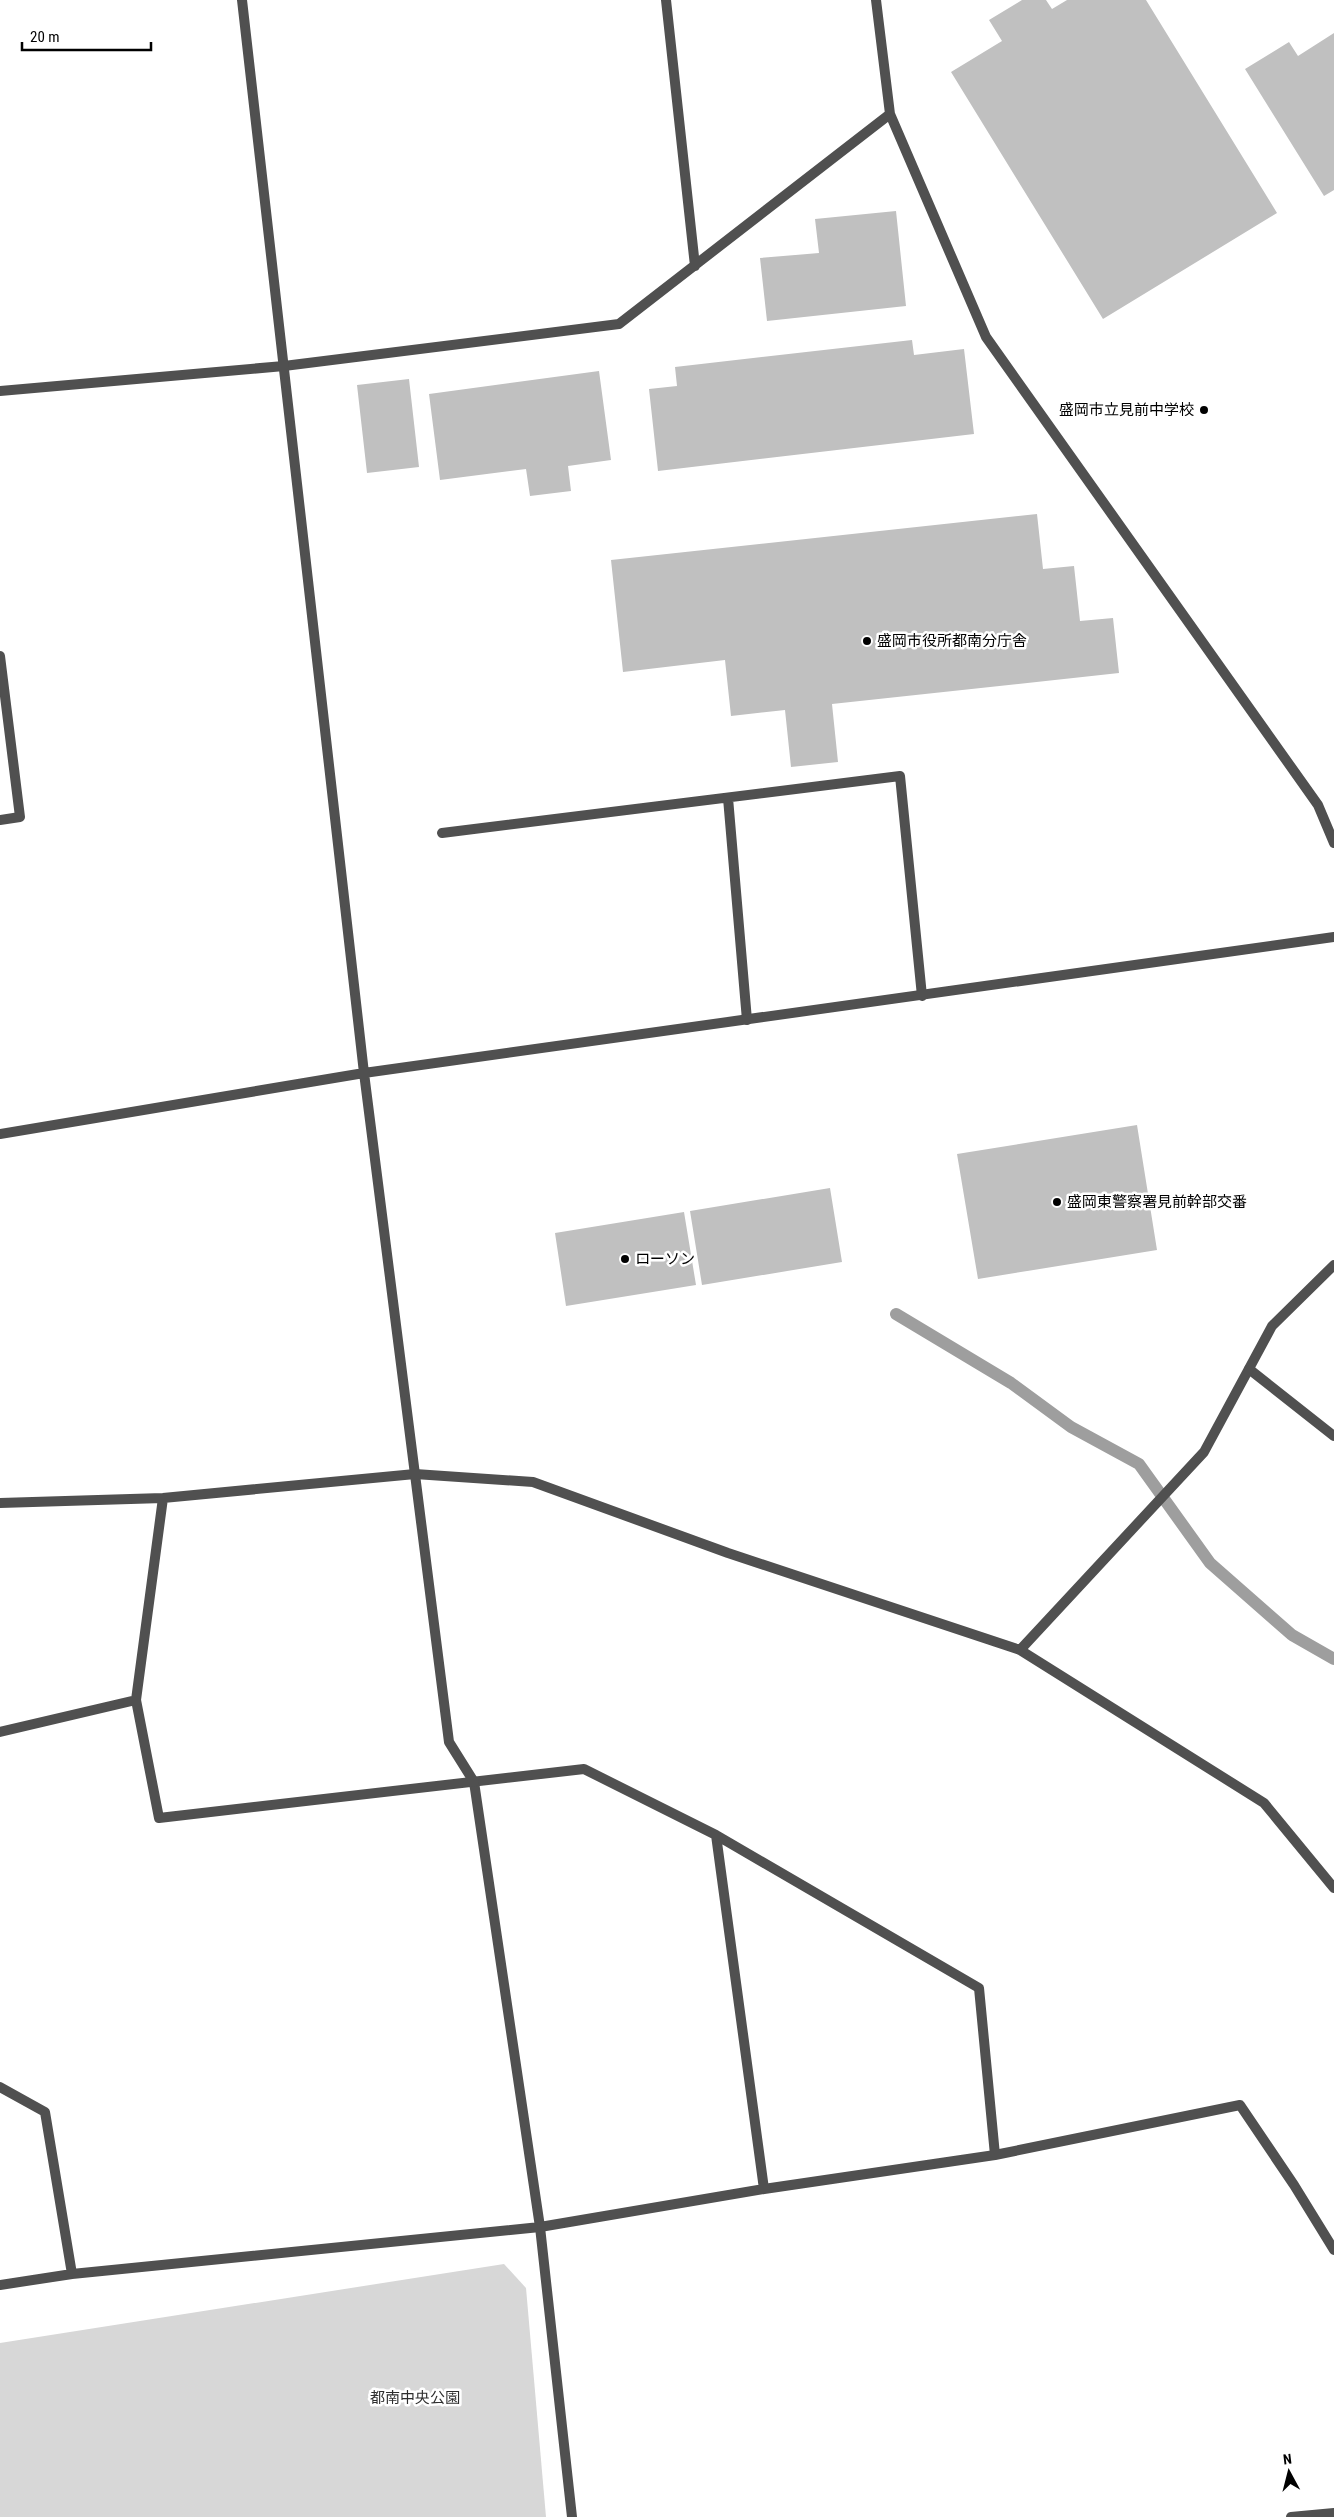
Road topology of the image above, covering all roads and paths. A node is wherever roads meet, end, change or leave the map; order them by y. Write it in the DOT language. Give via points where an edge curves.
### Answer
graph roads {
  1 [pos="242,0"];
  2 [pos="666,0"];
  3 [pos="876,0"];
  4 [pos="890,114"];
  5 [pos="694,266"];
  6 [pos="284,366"];
  7 [pos="0,391"];
  8 [pos="0,656"];
  9 [pos="728,798"];
  10 [pos="0,820"];
  11 [pos="442,833"];
  12 [pos="1334,843"];
  13 [pos="1334,937"];
  14 [pos="922,996"];
  15 [pos="747,1020"];
  16 [pos="364,1073"];
  17 [pos="0,1134"];
  18 [pos="1334,1265"];
  19 [pos="1249,1369"];
  20 [pos="1334,1436"];
  21 [pos="415,1474"];
  22 [pos="163,1498"];
  23 [pos="0,1504"];
  24 [pos="1020,1650"];
  25 [pos="136,1700"];
  26 [pos="0,1732"];
  27 [pos="474,1782"];
  28 [pos="716,1835"];
  29 [pos="1334,1888"];
  30 [pos="0,2087"];
  31 [pos="995,2155"];
  32 [pos="764,2189"];
  33 [pos="540,2227"];
  34 [pos="1334,2250"];
  35 [pos="72,2274"];
  36 [pos="0,2285"];
  37 [pos="1334,2513"];
  38 [pos="572,2517"];
  39 [pos="1291,2517"];
  1 -- 6 [label="street"];
  2 -- 5 [label="street"];
  3 -- 4 [label="street"];
  4 -- 5 [label="street"];
  4 -- 12 [label="street" via="986,337 1318,805"];
  5 -- 6 [label="street" via="619,324"];
  6 -- 7 [label="street"];
  6 -- 16 [label="street"];
  8 -- 10 [label="street" via="20,816"];
  9 -- 11 [label="street"];
  9 -- 14 [label="street" via="900,776"];
  9 -- 15 [label="street"];
  13 -- 14 [label="street"];
  14 -- 15 [label="street"];
  15 -- 16 [label="street"];
  16 -- 17 [label="street"];
  16 -- 21 [label="street"];
  18 -- 19 [label="street" via="1272,1326"];
  19 -- 20 [label="street"];
  19 -- 24 [label="street" via="1204,1452"];
  21 -- 22 [label="street"];
  21 -- 24 [label="street" via="533,1482 728,1553"];
  21 -- 27 [label="street" via="449,1742"];
  22 -- 23 [label="street"];
  22 -- 25 [label="street"];
  24 -- 29 [label="street" via="1264,1803"];
  25 -- 26 [label="street"];
  25 -- 27 [label="street" via="160,1818"];
  27 -- 28 [label="street" via="584,1768"];
  27 -- 33 [label="street"];
  28 -- 31 [label="street" via="979,1988"];
  28 -- 32 [label="street"];
  30 -- 35 [label="street" via="45,2112"];
  31 -- 32 [label="street"];
  31 -- 34 [label="street" via="1240,2104"];
  32 -- 33 [label="street"];
  33 -- 35 [label="street"];
  33 -- 38 [label="street"];
  35 -- 36 [label="street"];
  37 -- 39 [label="street"];
}
